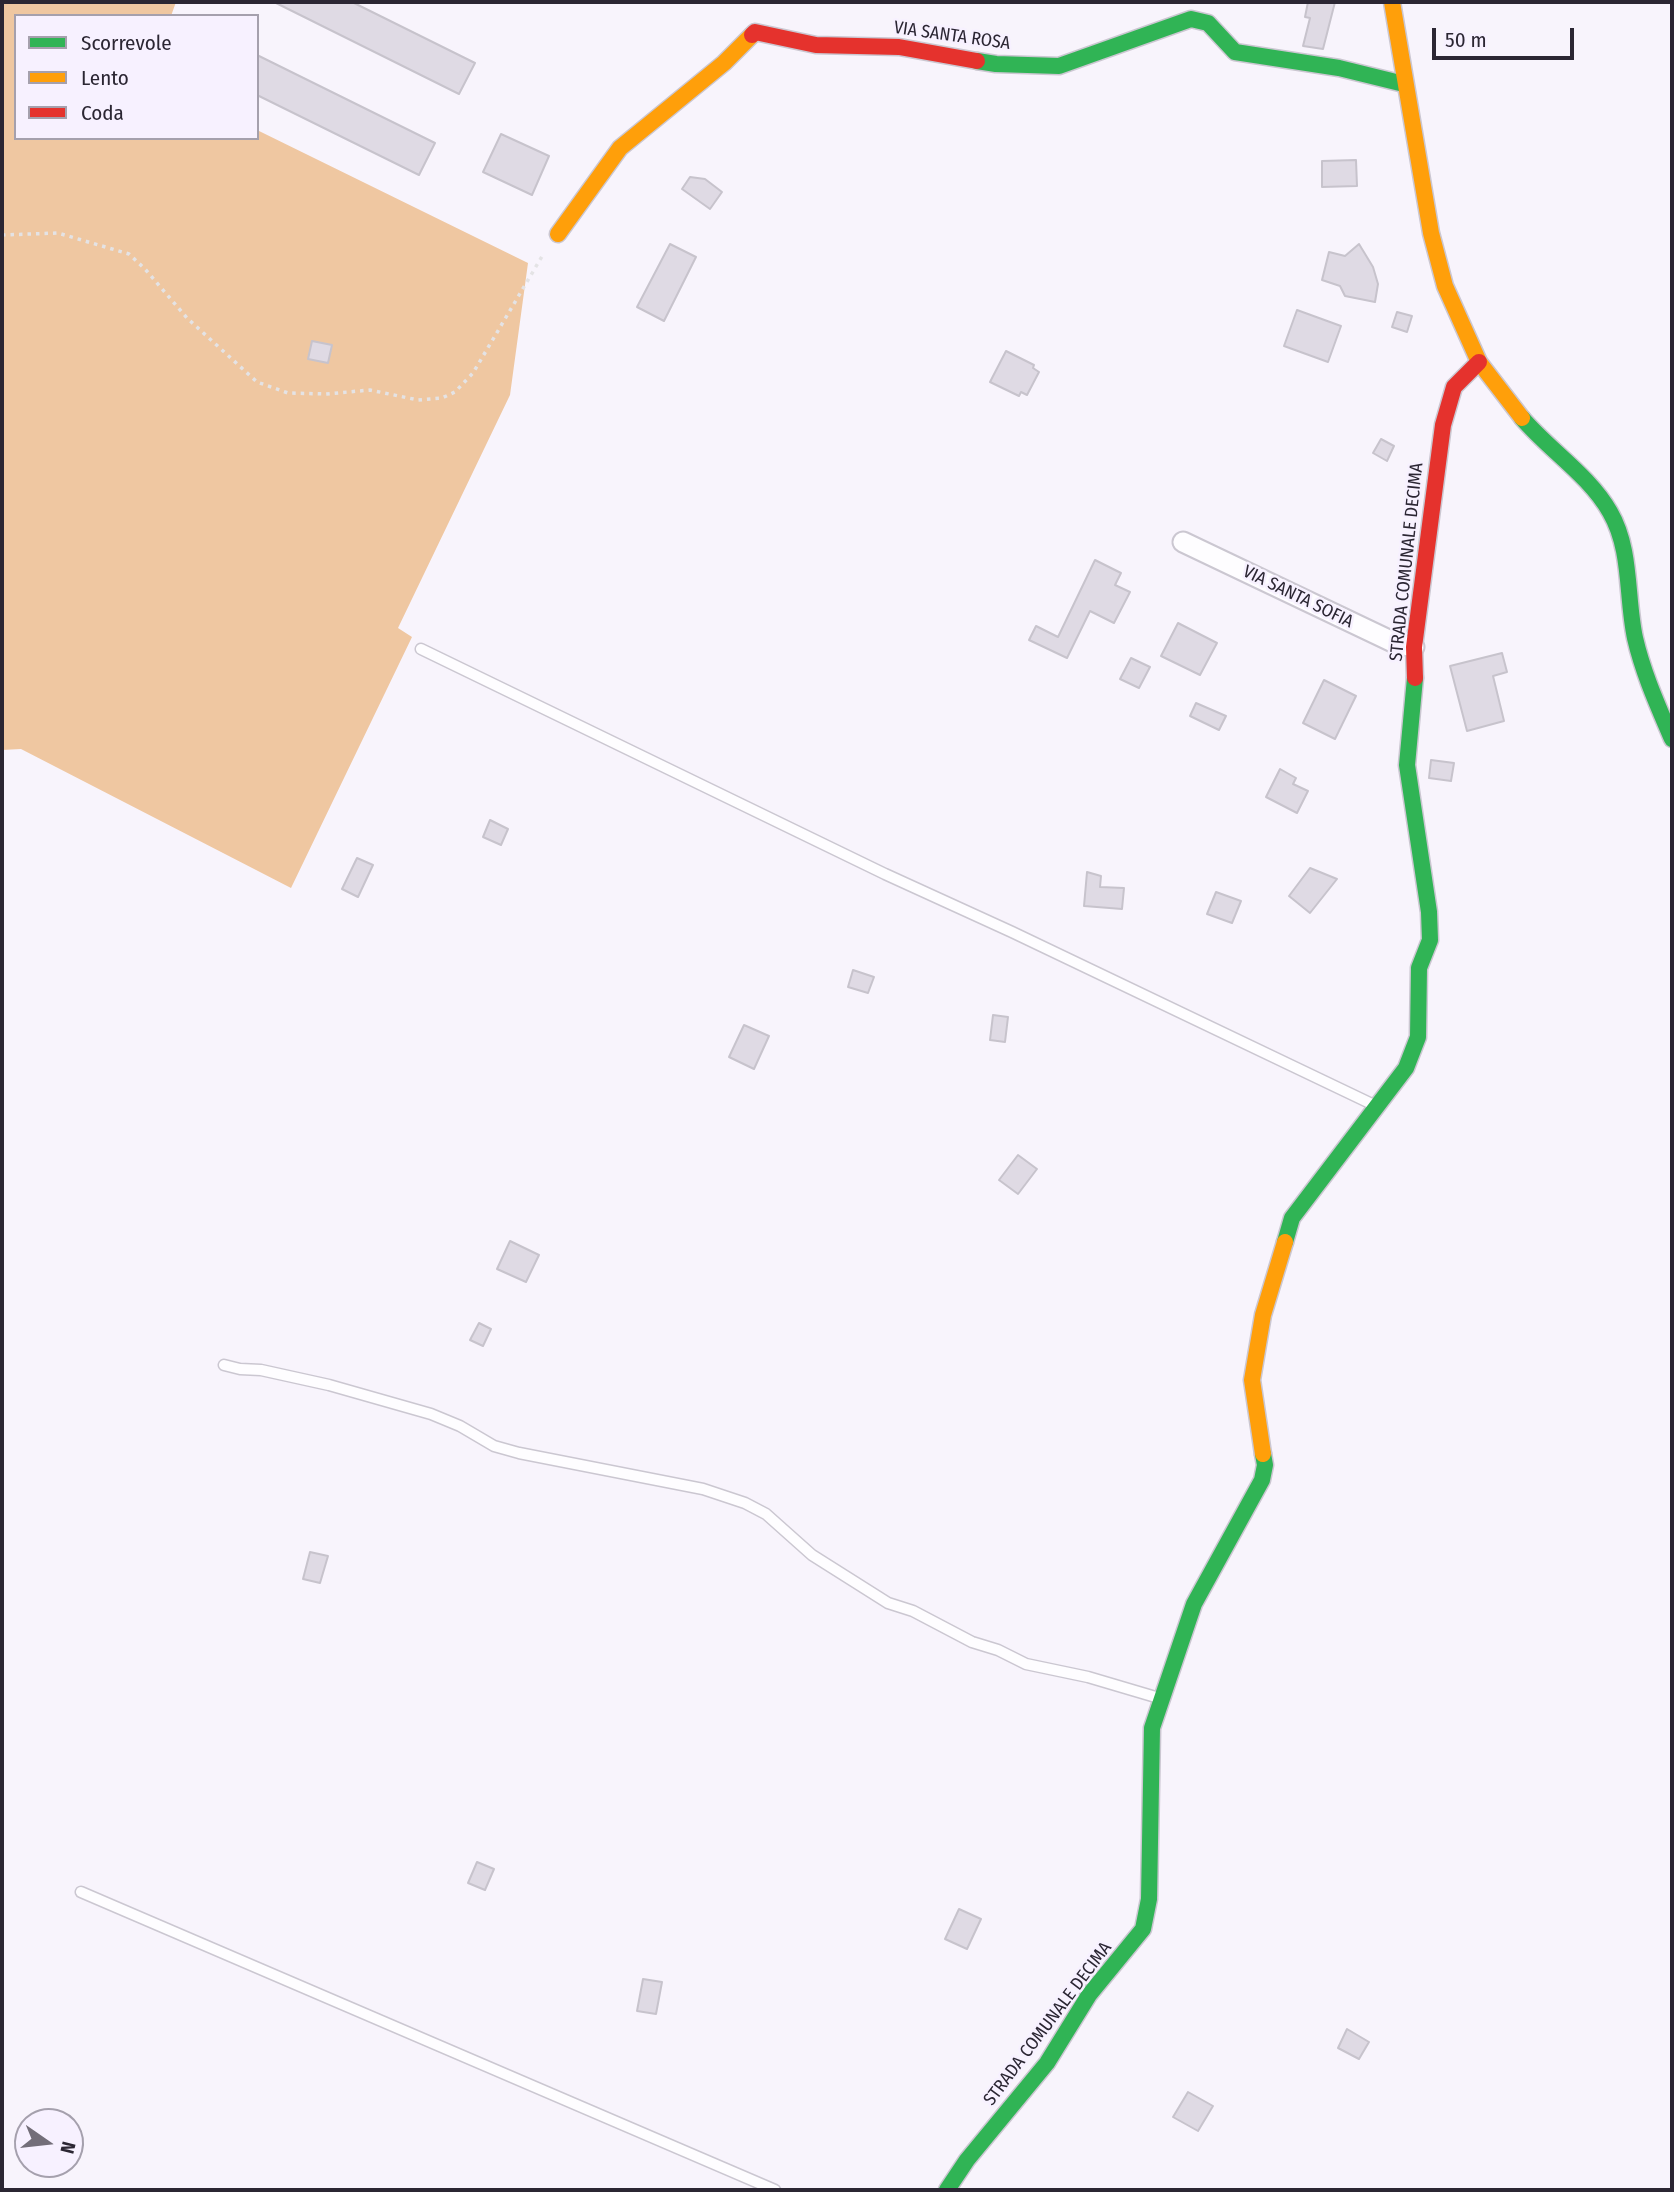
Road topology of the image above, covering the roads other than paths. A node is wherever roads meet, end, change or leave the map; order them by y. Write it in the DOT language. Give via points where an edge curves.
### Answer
graph roads {
  1 [pos="1392,2"];
  2 [pos="1404,84"];
  3 [pos="558,234"];
  4 [pos="1479,362"];
  5 [pos="1183,542"];
  6 [pos="1413,647"];
  7 [pos="421,649"];
  8 [pos="1672,738"];
  9 [pos="1377,1107"];
  10 [pos="224,1365"];
  11 [pos="1160,1698"];
  12 [pos="81,1892"];
  13 [pos="775,2190"];
  14 [pos="947,2190"];
  1 -- 2 [label="street"];
  2 -- 3 [label="street, VIA SANTA ROSA" via="1339,68 1236,52 1200,19 1059,66 996,64 899,47 816,45 755,32 620,148"];
  2 -- 4 [label="street" via="1445,286"];
  4 -- 6 [label="street, STRADA COMUNALE DECIMA" via="1454,387 1443,425"];
  4 -- 8 [label="street" via="1526,424 1609,509 1619,530 1635,636 1646,676"];
  5 -- 6 [label="street, VIA SANTA SOFIA" via="1397,644"];
  6 -- 9 [label="street, STRADA COMUNALE DECIMA" via="1415,687 1407,765 1430,940 1419,968 1418,1037 1406,1068"];
  7 -- 9 [label="lane"];
  9 -- 11 [label="street, STRADA COMUNALE DECIMA" via="1292,1218 1264,1315 1252,1380 1265,1465 1262,1480 1194,1604"];
  10 -- 11 [label="lane" via="329,1385 431,1415 519,1453 703,1489 745,1503 765,1514 812,1555 888,1603 1026,1664"];
  11 -- 14 [label="street, STRADA COMUNALE DECIMA" via="1152,1728 1149,1899 1143,1929 1089,1994 1047,2063"];
  12 -- 13 [label="lane"];
}
